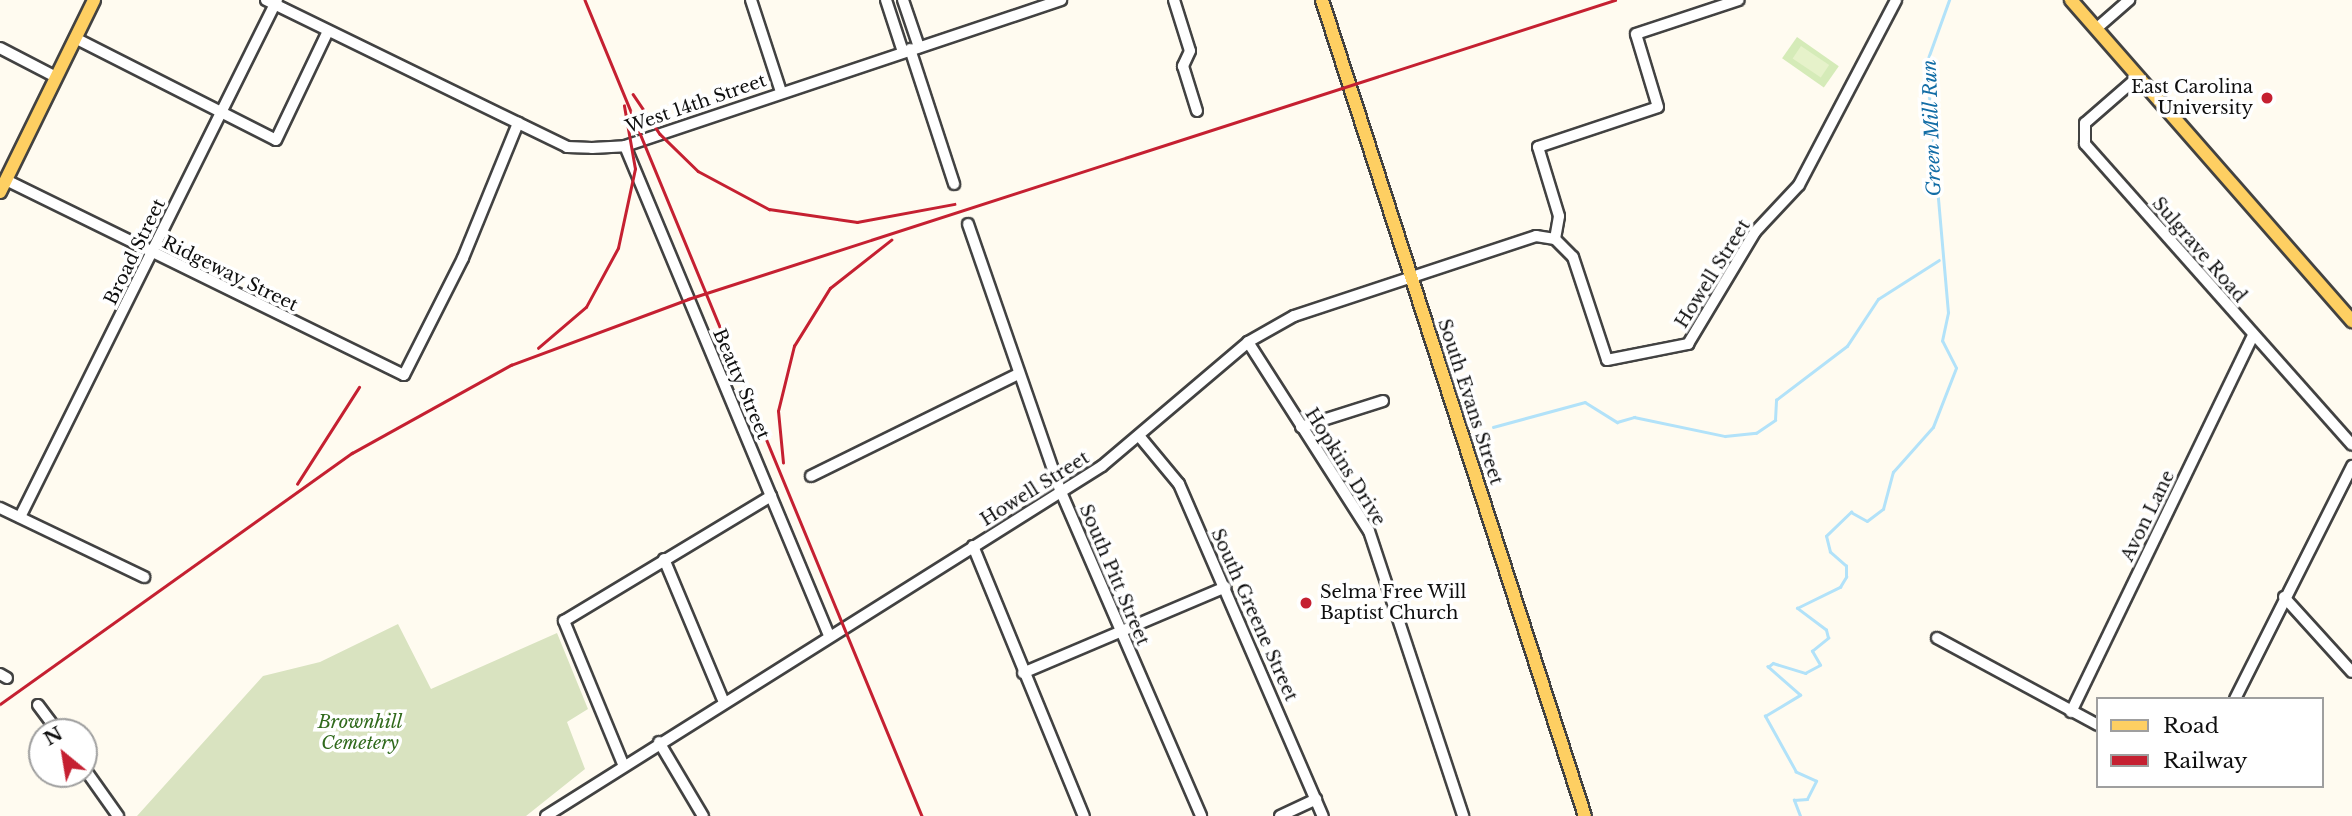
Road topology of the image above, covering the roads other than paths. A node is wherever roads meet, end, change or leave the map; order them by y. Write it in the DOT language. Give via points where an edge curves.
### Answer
graph roads {
  1 [pos="94,0"];
  2 [pos="751,0"];
  3 [pos="886,0"];
  4 [pos="903,0"];
  5 [pos="1061,0"];
  6 [pos="1174,0"];
  7 [pos="1322,0"];
  8 [pos="1739,0"];
  9 [pos="1896,0"];
  10 [pos="2071,0"];
  11 [pos="2129,0"];
  12 [pos="273,2"];
  13 [pos="1035,4"];
  14 [pos="2097,28"];
  15 [pos="328,31"];
  16 [pos="75,38"];
  17 [pos="0,48"];
  18 [pos="911,49"];
  19 [pos="56,77"];
  20 [pos="2138,77"];
  21 [pos="781,92"];
  22 [pos="1197,111"];
  23 [pos="220,114"];
  24 [pos="518,124"];
  25 [pos="625,146"];
  26 [pos="954,184"];
  27 [pos="3,186"];
  28 [pos="968,224"];
  29 [pos="1555,239"];
  30 [pos="152,254"];
  31 [pos="1410,276"];
  32 [pos="2352,321"];
  33 [pos="2253,335"];
  34 [pos="1248,342"];
  35 [pos="1018,374"];
  36 [pos="1382,401"];
  37 [pos="1301,427"];
  38 [pos="1140,437"];
  39 [pos="2352,445"];
  40 [pos="2352,466"];
  41 [pos="811,476"];
  42 [pos="1061,492"];
  43 [pos="771,496"];
  44 [pos="0,508"];
  45 [pos="20,517"];
  46 [pos="973,546"];
  47 [pos="664,559"];
  48 [pos="144,577"];
  49 [pos="1226,587"];
  50 [pos="2284,597"];
  51 [pos="1121,631"];
  52 [pos="828,633"];
  53 [pos="1937,638"];
  54 [pos="2352,672"];
  55 [pos="1024,673"];
  56 [pos="2236,697"];
  57 [pos="723,700"];
  58 [pos="38,705"];
  59 [pos="2071,712"];
  60 [pos="48,718"];
  61 [pos="2096,724"];
  62 [pos="659,742"];
  63 [pos="623,764"];
  64 [pos="98,788"];
  65 [pos="1316,799"];
  66 [pos="118,816"];
  67 [pos="546,816"];
  68 [pos="703,816"];
  69 [pos="1084,816"];
  70 [pos="1201,816"];
  71 [pos="1280,816"];
  72 [pos="1323,816"];
  73 [pos="1463,816"];
  74 [pos="1585,816"];
  1 -- 16 [label="main road"];
  2 -- 21 [label="street"];
  3 -- 18 [label="street"];
  4 -- 18 [label="street"];
  5 -- 13 [label="street, West 14th Street"];
  6 -- 22 [label="street" via="1190,51 1183,66"];
  7 -- 31 [label="main road, South Evans Street"];
  8 -- 29 [label="street" via="1636,34 1658,107 1538,147 1559,216"];
  9 -- 29 [label="street, Howell Street" via="1799,185 1755,232 1688,344 1607,360 1573,257"];
  10 -- 14 [label="main road"];
  11 -- 14 [label="street"];
  12 -- 15 [label="street, West 14th Street"];
  12 -- 23 [label="street, Broad Street"];
  13 -- 18 [label="street, West 14th Street"];
  14 -- 20 [label="main road"];
  15 -- 23 [label="street" via="276,140"];
  15 -- 24 [label="street, West 14th Street"];
  16 -- 19 [label="main road"];
  16 -- 23 [label="street"];
  17 -- 19 [label="street"];
  18 -- 21 [label="street, West 14th Street"];
  18 -- 26 [label="street"];
  19 -- 27 [label="main road"];
  20 -- 32 [label="main road"];
  20 -- 33 [label="street, Sulgrave Road" via="2085,123 2085,144"];
  21 -- 25 [label="street, West 14th Street"];
  23 -- 30 [label="street, Broad Street"];
  24 -- 25 [label="street, West 14th Street" via="567,147"];
  24 -- 30 [label="street, Ridgeway Street" via="463,258 404,375"];
  25 -- 43 [label="street, Beatty Street"];
  27 -- 30 [label="street, Ridgeway Street"];
  28 -- 35 [label="street, South Pitt Street"];
  29 -- 31 [label="street, Howell Street" via="1536,236"];
  30 -- 45 [label="street, Broad Street"];
  31 -- 34 [label="street, Howell Street" via="1294,316"];
  31 -- 74 [label="main road, South Evans Street"];
  33 -- 39 [label="street, Sulgrave Road"];
  33 -- 59 [label="street, Avon Lane"];
  34 -- 37 [label="street, Hopkins Drive"];
  34 -- 38 [label="street, Howell Street"];
  35 -- 41 [label="street"];
  35 -- 42 [label="street, South Pitt Street"];
  36 -- 37 [label="street"];
  37 -- 73 [label="street, Hopkins Drive" via="1369,531"];
  38 -- 42 [label="street, Howell Street"];
  38 -- 49 [label="street, South Greene Street" via="1179,484"];
  40 -- 50 [label="street"];
  42 -- 46 [label="street, Howell Street"];
  42 -- 51 [label="street, South Pitt Street"];
  43 -- 47 [label="street"];
  43 -- 52 [label="street, Beatty Street"];
  44 -- 45 [label="street"];
  45 -- 48 [label="street"];
  46 -- 52 [label="street, Howell Street"];
  46 -- 55 [label="street"];
  47 -- 57 [label="street"];
  47 -- 63 [label="street" via="564,621"];
  49 -- 51 [label="street"];
  49 -- 65 [label="street, South Greene Street"];
  50 -- 54 [label="street"];
  50 -- 56 [label="street"];
  51 -- 55 [label="street"];
  51 -- 70 [label="street, South Pitt Street"];
  52 -- 57 [label="street, Howell Street"];
  53 -- 59 [label="street"];
  55 -- 69 [label="street"];
  57 -- 62 [label="street, Howell Street"];
  58 -- 60 [label="street"];
  59 -- 61 [label="street"];
  62 -- 63 [label="street, Howell Street"];
  62 -- 68 [label="street"];
  63 -- 67 [label="street, Howell Street"];
  64 -- 66 [label="street"];
  65 -- 71 [label="street"];
  65 -- 72 [label="street, South Greene Street"];
}
